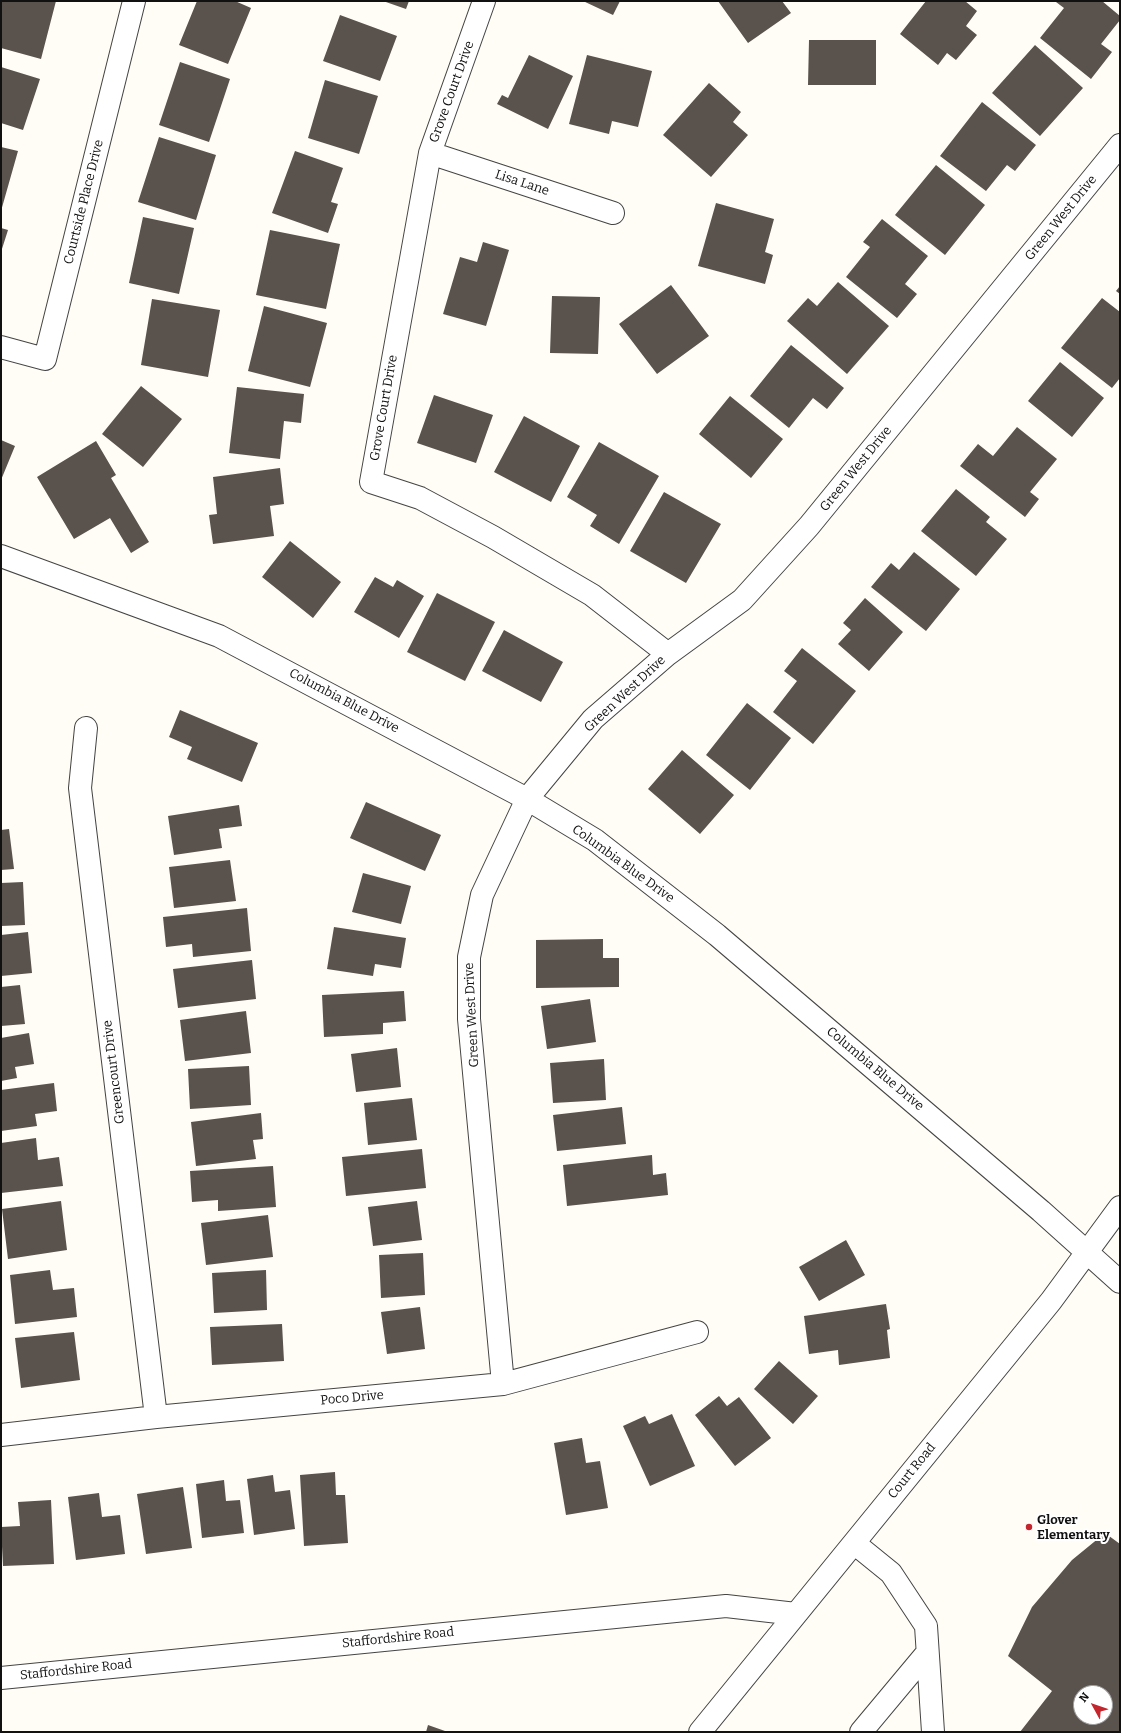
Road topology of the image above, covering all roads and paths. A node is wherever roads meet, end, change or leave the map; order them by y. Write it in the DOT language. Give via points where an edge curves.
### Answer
graph roads {
  1 [pos="134,1"];
  2 [pos="484,1"];
  3 [pos="1120,145"];
  4 [pos="430,153"];
  5 [pos="613,213"];
  6 [pos="1,347"];
  7 [pos="1,556"];
  8 [pos="668,654"];
  9 [pos="86,728"];
  10 [pos="527,799"];
  11 [pos="1120,1206"];
  12 [pos="1086,1251"];
  13 [pos="1120,1282"];
  14 [pos="697,1332"];
  15 [pos="503,1384"];
  16 [pos="156,1417"];
  17 [pos="1,1435"];
  18 [pos="854,1542"];
  19 [pos="796,1614"];
  20 [pos="927,1653"];
  21 [pos="1,1678"];
  22 [pos="700,1732"];
  23 [pos="861,1732"];
  24 [pos="933,1732"];
  1 -- 6 [label="street, Courtside Place Drive" via="45,359"];
  2 -- 4 [label="street, Grove Court Drive"];
  3 -- 8 [label="street, Green West Drive" via="809,526 742,600"];
  4 -- 5 [label="street, Lisa Lane"];
  4 -- 8 [label="street, Grove Court Drive" via="371,482 420,498 493,537 592,595"];
  7 -- 10 [label="street, Columbia Blue Drive" via="219,636"];
  8 -- 10 [label="street, Green West Drive" via="593,719"];
  9 -- 16 [label="street, Greencourt Drive" via="80,788"];
  10 -- 12 [label="street, Columbia Blue Drive" via="595,840 717,935"];
  10 -- 15 [label="street, Green West Drive" via="482,895 469,956 469,1019"];
  11 -- 12 [label="street, Court Road"];
  12 -- 13 [label="street, Columbia Blue Drive"];
  12 -- 18 [label="street, Court Road" via="1051,1301"];
  14 -- 15 [label="street, Poco Drive"];
  15 -- 16 [label="street, Poco Drive"];
  16 -- 17 [label="street, Poco Drive"];
  18 -- 19 [label="street, Court Road"];
  18 -- 20 [label="street" via="891,1573 926,1626"];
  19 -- 21 [label="street, Staffordshire Road" via="726,1606"];
  19 -- 22 [label="street, Court Road"];
  20 -- 23 [label="street"];
  20 -- 24 [label="street"];
}
